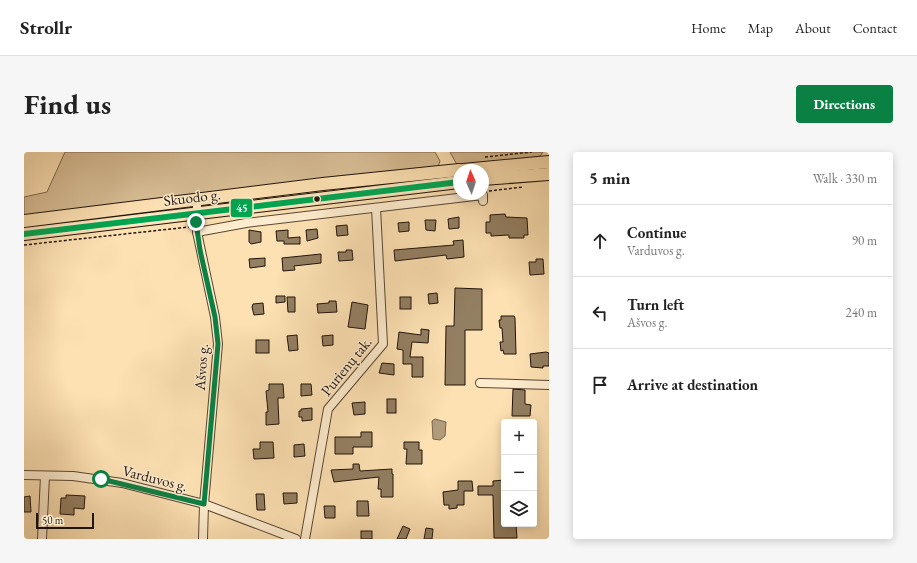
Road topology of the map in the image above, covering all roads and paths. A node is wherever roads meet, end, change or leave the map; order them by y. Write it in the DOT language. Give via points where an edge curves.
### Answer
graph roads {
  1 [pos="549,162"];
  2 [pos="489,168"];
  3 [pos="453,171"];
  4 [pos="549,174"];
  5 [pos="489,179"];
  6 [pos="453,183"];
  7 [pos="526,186"];
  8 [pos="489,190"];
  9 [pos="197,200"];
  10 [pos="483,201"];
  11 [pos="376,208"];
  12 [pos="198,212"];
  13 [pos="24,221"];
  14 [pos="197,232"];
  15 [pos="24,234"];
  16 [pos="480,383"];
  17 [pos="549,385"];
  18 [pos="24,475"];
  19 [pos="46,476"];
  20 [pos="204,504"];
  21 [pos="42,539"];
  22 [pos="203,539"];
  23 [pos="296,539"];
  24 [pos="306,539"];
  1 -- 2 [label="main road"];
  3 -- 9 [label="main road, Skuodo g."];
  4 -- 5 [label="main road"];
  6 -- 12 [label="main road, Skuodo g."];
  7 -- 8 [label="path"];
  9 -- 12 [label="street, Ašvos g."];
  9 -- 13 [label="main road, Skuodo g."];
  10 -- 11 [label="street" via="483,195"];
  11 -- 14 [label="street" via="246,223"];
  11 -- 24 [label="street, Purienų tak." via="383,344 328,409"];
  12 -- 14 [label="street, Ašvos g."];
  12 -- 15 [label="main road, Skuodo g."];
  14 -- 20 [label="street, Ašvos g." via="215,317 218,344"];
  16 -- 17 [label="street"];
  18 -- 19 [label="street, Varduvos g."];
  19 -- 20 [label="street, Varduvos g." via="101,479"];
  19 -- 21 [label="street"];
  20 -- 22 [label="street, Ašvos g."];
  20 -- 23 [label="street, Varduvos g."];
}
